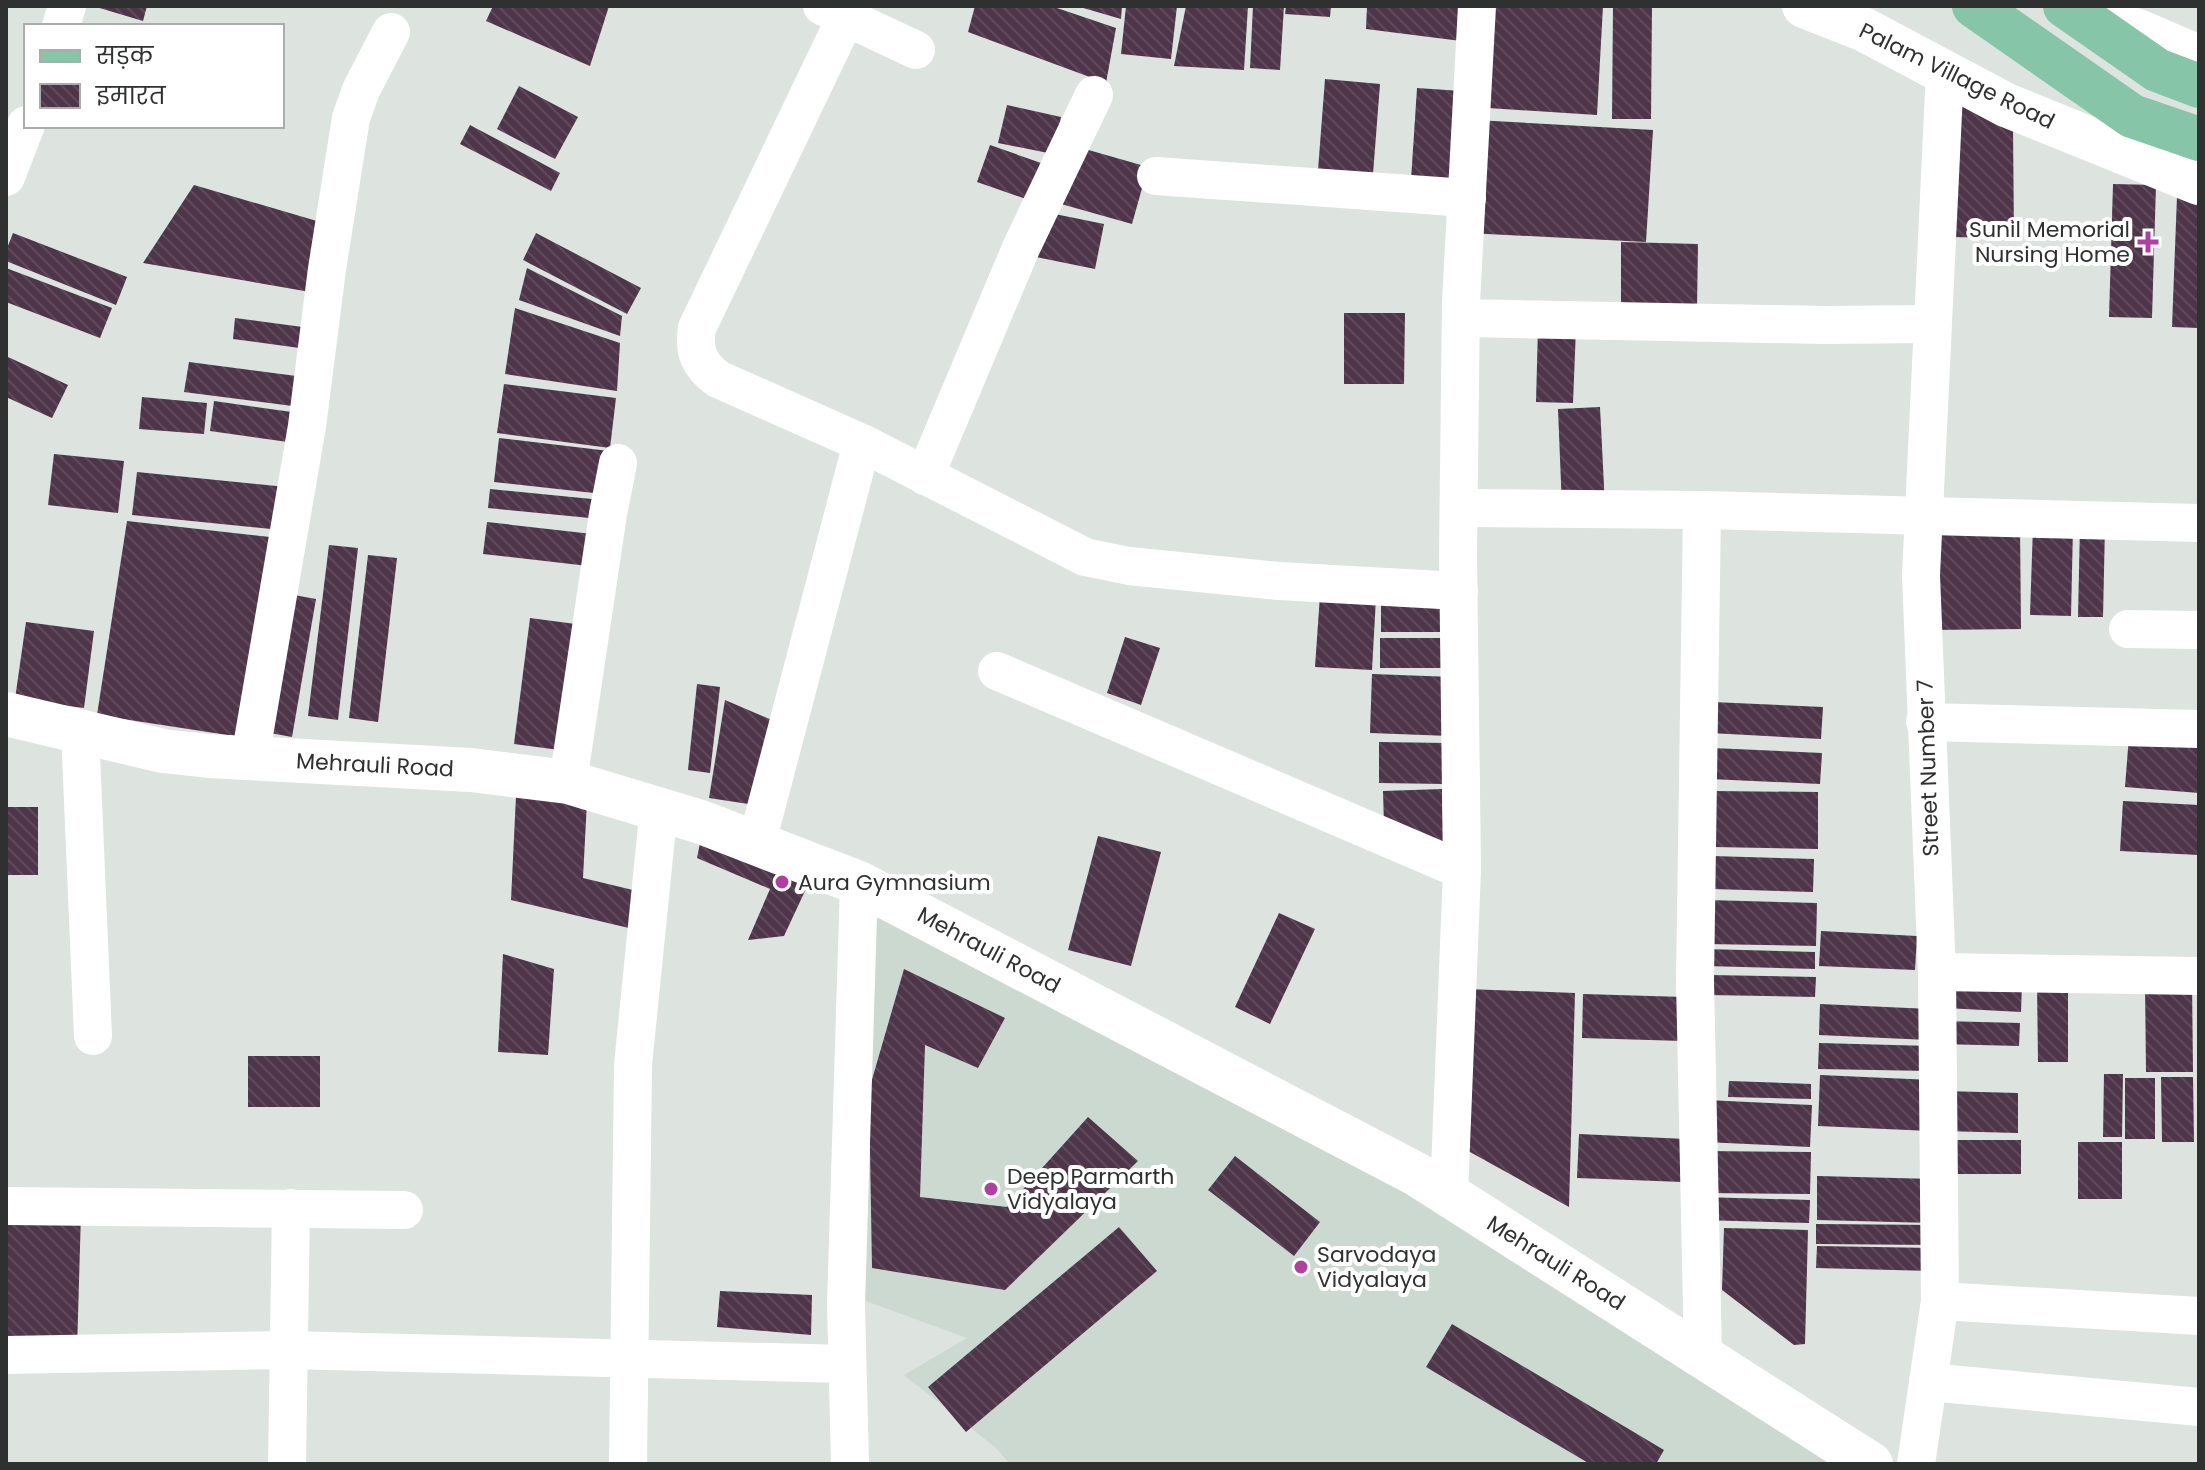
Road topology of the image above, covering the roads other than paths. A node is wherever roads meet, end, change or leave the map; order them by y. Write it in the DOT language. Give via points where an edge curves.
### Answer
graph roads {
  1 [pos="1477,6"];
  2 [pos="1804,6"];
  3 [pos="1974,6"];
  4 [pos="2063,6"];
  5 [pos="834,13"];
  6 [pos="1856,18"];
  7 [pos="391,32"];
  8 [pos="916,50"];
  9 [pos="2199,57"];
  10 [pos="1945,71"];
  11 [pos="2199,86"];
  12 [pos="1094,95"];
  13 [pos="25,128"];
  14 [pos="2199,139"];
  15 [pos="1156,176"];
  16 [pos="6,177"];
  17 [pos="2199,183"];
  18 [pos="1467,198"];
  19 [pos="1461,318"];
  20 [pos="1932,324"];
  21 [pos="862,443"];
  22 [pos="618,463"];
  23 [pos="925,476"];
  24 [pos="1459,508"];
  25 [pos="1702,510"];
  26 [pos="1924,515"];
  27 [pos="2199,523"];
  28 [pos="1459,591"];
  29 [pos="2128,629"];
  30 [pos="2199,630"];
  31 [pos="997,671"];
  32 [pos="6,714"];
  33 [pos="1925,722"];
  34 [pos="2199,729"];
  35 [pos="80,731"];
  36 [pos="250,758"];
  37 [pos="568,782"];
  38 [pos="659,807"];
  39 [pos="757,842"];
  40 [pos="1462,870"];
  41 [pos="859,883"];
  42 [pos="1937,972"];
  43 [pos="2199,976"];
  44 [pos="93,1036"];
  45 [pos="1449,1195"];
  46 [pos="6,1206"];
  47 [pos="291,1208"];
  48 [pos="404,1210"];
  49 [pos="1940,1301"];
  50 [pos="2199,1316"];
  51 [pos="287,1350"];
  52 [pos="6,1355"];
  53 [pos="1703,1356"];
  54 [pos="629,1359"];
  55 [pos="847,1364"];
  56 [pos="1928,1382"];
  57 [pos="2199,1407"];
  58 [pos="287,1464"];
  59 [pos="628,1464"];
  60 [pos="850,1464"];
  61 [pos="1871,1464"];
  62 [pos="1916,1464"];
  1 -- 18 [label="street"];
  2 -- 6 [label="street, Palam Village Road"];
  3 -- 14 [label="main road" via="2132,116"];
  4 -- 9 [label="street"];
  4 -- 11 [label="main road" via="2157,70"];
  5 -- 8 [label="street"];
  5 -- 21 [label="street" via="694,344 706,370 718,379"];
  6 -- 10 [label="street, Palam Village Road"];
  7 -- 36 [label="street" via="351,118 307,426"];
  10 -- 17 [label="street, Palam Village Road" via="2006,105"];
  10 -- 20 [label="street, Street Number 7"];
  12 -- 23 [label="street" via="1021,248"];
  13 -- 16 [label="street"];
  15 -- 18 [label="street"];
  18 -- 19 [label="street"];
  19 -- 20 [label="street"];
  19 -- 24 [label="street"];
  20 -- 26 [label="street, Street Number 7"];
  21 -- 23 [label="street"];
  21 -- 39 [label="street"];
  22 -- 37 [label="street"];
  23 -- 28 [label="street" via="1085,557 1279,581"];
  24 -- 25 [label="street"];
  24 -- 28 [label="street"];
  25 -- 26 [label="street"];
  25 -- 53 [label="street" via="1695,981"];
  26 -- 27 [label="street"];
  26 -- 33 [label="street, Street Number 7"];
  28 -- 40 [label="street"];
  29 -- 30 [label="street"];
  31 -- 40 [label="street"];
  32 -- 35 [label="street, Mehrauli Road"];
  33 -- 34 [label="street"];
  33 -- 42 [label="street, Street Number 7"];
  35 -- 36 [label="street, Mehrauli Road" via="163,751"];
  35 -- 44 [label="street"];
  36 -- 37 [label="street, Mehrauli Road" via="471,770"];
  37 -- 38 [label="street, Mehrauli Road"];
  38 -- 39 [label="street, Mehrauli Road"];
  38 -- 54 [label="street" via="633,1065"];
  39 -- 41 [label="street, Mehrauli Road"];
  40 -- 45 [label="street"];
  41 -- 45 [label="street, Mehrauli Road"];
  41 -- 55 [label="street"];
  42 -- 43 [label="street"];
  42 -- 49 [label="street, Street Number 7"];
  45 -- 53 [label="street, Mehrauli Road"];
  46 -- 47 [label="street"];
  47 -- 48 [label="street"];
  47 -- 51 [label="street"];
  49 -- 50 [label="street"];
  49 -- 56 [label="street, Street Number 7"];
  51 -- 52 [label="street"];
  51 -- 54 [label="street"];
  51 -- 58 [label="street"];
  53 -- 61 [label="street, Mehrauli Road"];
  54 -- 55 [label="street"];
  54 -- 59 [label="street"];
  55 -- 60 [label="street"];
  56 -- 57 [label="street"];
  56 -- 62 [label="street, Street Number 7"];
}
